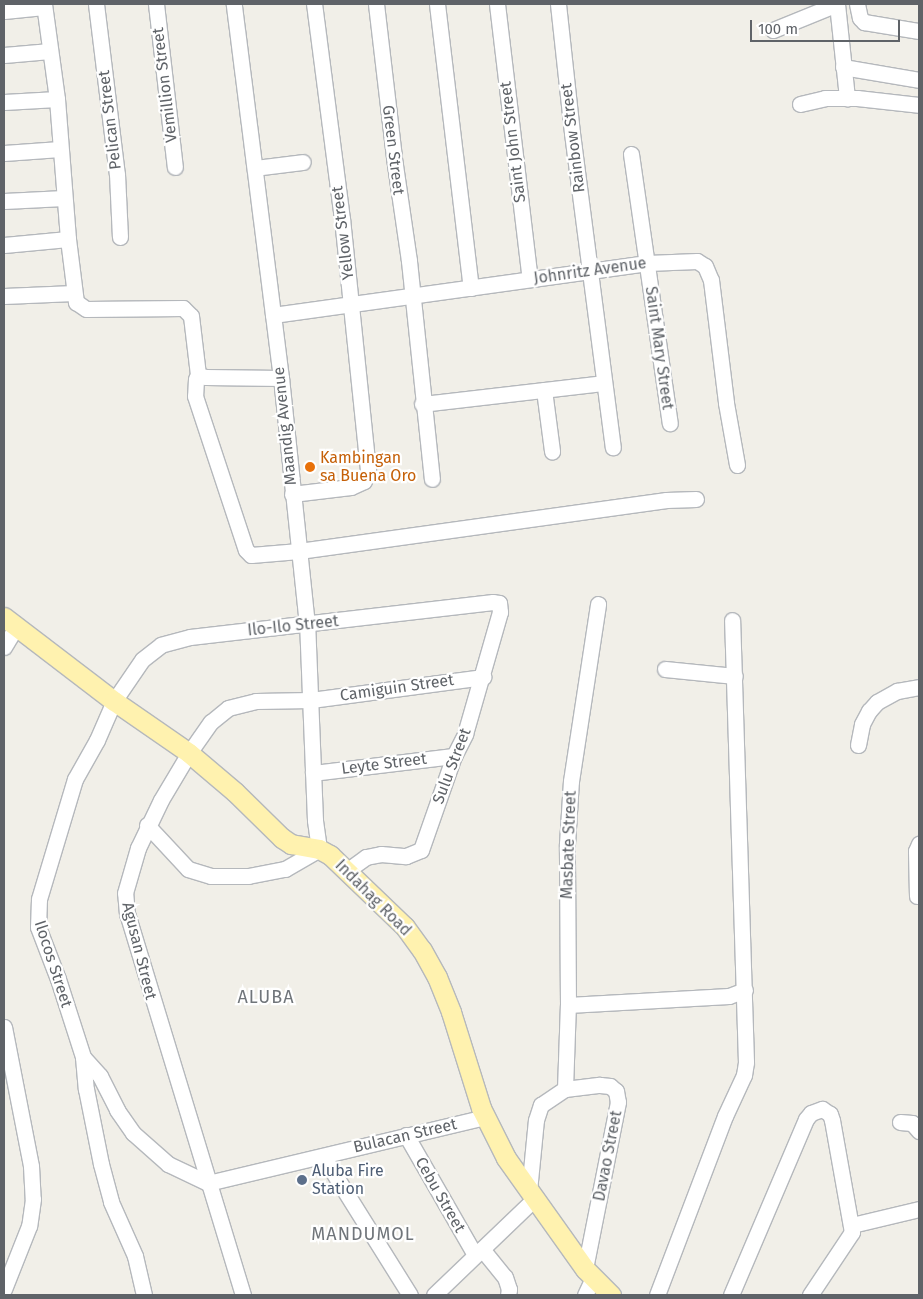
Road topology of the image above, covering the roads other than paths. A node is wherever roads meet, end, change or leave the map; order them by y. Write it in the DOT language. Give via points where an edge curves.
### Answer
graph roads {
  1 [pos="96,4"];
  2 [pos="156,4"];
  3 [pos="234,4"];
  4 [pos="314,4"];
  5 [pos="376,4"];
  6 [pos="437,4"];
  7 [pos="497,4"];
  8 [pos="558,4"];
  9 [pos="837,4"];
  10 [pos="858,4"];
  11 [pos="44,5"];
  12 [pos="4,11"];
  13 [pos="773,30"];
  14 [pos="919,32"];
  15 [pos="50,51"];
  16 [pos="4,55"];
  17 [pos="843,67"];
  18 [pos="919,80"];
  19 [pos="847,98"];
  20 [pos="57,99"];
  21 [pos="4,102"];
  22 [pos="800,104"];
  23 [pos="919,105"];
  24 [pos="60,149"];
  25 [pos="4,153"];
  26 [pos="631,154"];
  27 [pos="303,162"];
  28 [pos="175,167"];
  29 [pos="255,168"];
  30 [pos="64,198"];
  31 [pos="4,201"];
  32 [pos="120,237"];
  33 [pos="68,239"];
  34 [pos="4,245"];
  35 [pos="647,263"];
  36 [pos="589,271"];
  37 [pos="530,279"];
  38 [pos="471,288"];
  39 [pos="74,293"];
  40 [pos="4,296"];
  41 [pos="412,296"];
  42 [pos="351,303"];
  43 [pos="273,315"];
  44 [pos="198,375"];
  45 [pos="281,378"];
  46 [pos="604,383"];
  47 [pos="544,390"];
  48 [pos="422,404"];
  49 [pos="670,423"];
  50 [pos="613,447"];
  51 [pos="552,451"];
  52 [pos="737,465"];
  53 [pos="432,479"];
  54 [pos="292,494"];
  55 [pos="696,499"];
  56 [pos="299,551"];
  57 [pos="499,603"];
  58 [pos="598,604"];
  59 [pos="732,620"];
  60 [pos="10,622"];
  61 [pos="307,625"];
  62 [pos="4,647"];
  63 [pos="665,669"];
  64 [pos="735,676"];
  65 [pos="483,677"];
  66 [pos="919,687"];
  67 [pos="312,700"];
  68 [pos="114,701"];
  69 [pos="858,745"];
  70 [pos="189,753"];
  71 [pos="454,756"];
  72 [pos="313,773"];
  73 [pos="147,825"];
  74 [pos="919,844"];
  75 [pos="319,849"];
  76 [pos="348,870"];
  77 [pos="917,896"];
  78 [pos="745,990"];
  79 [pos="568,1005"];
  80 [pos="4,1026"];
  81 [pos="83,1057"];
  82 [pos="565,1089"];
  83 [pos="486,1117"];
  84 [pos="900,1122"];
  85 [pos="919,1130"];
  86 [pos="406,1135"];
  87 [pos="323,1156"];
  88 [pos="208,1183"];
  89 [pos="532,1195"];
  90 [pos="919,1209"];
  91 [pos="852,1225"];
  92 [pos="478,1252"];
  93 [pos="588,1281"];
  94 [pos="4,1289"];
  95 [pos="144,1295"];
  96 [pos="243,1295"];
  97 [pos="410,1295"];
  98 [pos="434,1295"];
  99 [pos="508,1295"];
  100 [pos="611,1295"];
  101 [pos="657,1295"];
  102 [pos="731,1295"];
  103 [pos="810,1295"];
  1 -- 32 [label="street, Pelican Street" via="117,174"];
  2 -- 28 [label="street, Vemillion Street"];
  3 -- 29 [label="street, Maandig Avenue"];
  4 -- 42 [label="street, Yellow Street"];
  5 -- 41 [label="street, Green Street"];
  6 -- 38 [label="street"];
  7 -- 37 [label="street, Saint John Street"];
  8 -- 36 [label="street, Rainbow Street"];
  9 -- 13 [label="street"];
  9 -- 17 [label="street"];
  10 -- 14 [label="street" via="860,18 864,22"];
  11 -- 12 [label="street"];
  11 -- 15 [label="street"];
  15 -- 16 [label="street"];
  15 -- 20 [label="street"];
  17 -- 18 [label="street"];
  17 -- 19 [label="street"];
  19 -- 22 [label="street"];
  19 -- 23 [label="street"];
  20 -- 21 [label="street"];
  20 -- 24 [label="street"];
  24 -- 25 [label="street"];
  24 -- 30 [label="street"];
  26 -- 35 [label="street, Saint Mary Street"];
  27 -- 29 [label="street"];
  29 -- 43 [label="street, Maandig Avenue"];
  30 -- 31 [label="street"];
  30 -- 33 [label="street"];
  33 -- 34 [label="street"];
  33 -- 39 [label="street"];
  35 -- 36 [label="street, Johnritz Avenue"];
  35 -- 49 [label="street, Saint Mary Street"];
  35 -- 52 [label="street, Johnritz Avenue" via="690,259 701,262 708,270"];
  36 -- 37 [label="street, Johnritz Avenue"];
  36 -- 46 [label="street, Rainbow Street"];
  37 -- 38 [label="street, Johnritz Avenue"];
  38 -- 41 [label="street, Johnritz Avenue"];
  39 -- 40 [label="street"];
  39 -- 44 [label="street" via="76,302 86,309 176,306 187,310 191,316"];
  41 -- 42 [label="street, Johnritz Avenue"];
  41 -- 48 [label="street, Green Street"];
  42 -- 43 [label="street, Johnritz Avenue"];
  42 -- 54 [label="street, Yellow Street" via="367,476 359,484"];
  43 -- 45 [label="street, Maandig Avenue"];
  44 -- 45 [label="street" via="206,378"];
  44 -- 56 [label="street" via="195,396 246,550 254,555"];
  45 -- 54 [label="street, Maandig Avenue"];
  46 -- 47 [label="street"];
  46 -- 50 [label="street, Rainbow Street"];
  47 -- 48 [label="street"];
  47 -- 51 [label="street"];
  48 -- 53 [label="street, Green Street"];
  54 -- 56 [label="street, Maandig Avenue"];
  55 -- 56 [label="street" via="666,500"];
  56 -- 61 [label="street, Maandig Avenue"];
  57 -- 61 [label="street, Ilo-Ilo Street"];
  57 -- 65 [label="street, Sulu Street" via="500,612"];
  58 -- 79 [label="street, Masbate Street" via="571,781 566,885"];
  59 -- 64 [label="street"];
  60 -- 62 [label="street"];
  60 -- 68 [label="main road, Indahag Road"];
  61 -- 67 [label="street, Maandig Avenue"];
  61 -- 68 [label="street, Ilo-Ilo Street" via="190,637 161,645 142,660"];
  63 -- 64 [label="street"];
  64 -- 78 [label="street"];
  65 -- 67 [label="street, Camiguin Street"];
  65 -- 71 [label="street, Sulu Street" via="466,734"];
  66 -- 69 [label="street" via="897,691 878,702 862,724"];
  67 -- 70 [label="street, Agusan Street" via="239,704 219,714"];
  67 -- 72 [label="street, Maandig Avenue"];
  68 -- 70 [label="main road, Indahag Road"];
  68 -- 81 [label="street, Ilocos Street" via="75,779 38,899 38,927"];
  70 -- 73 [label="street, Agusan Street"];
  70 -- 75 [label="main road, Indahag Road" via="282,838 292,844"];
  71 -- 72 [label="street, Leyte Street"];
  71 -- 76 [label="street, Sulu Street" via="421,850 406,856 381,854 366,857"];
  72 -- 75 [label="street, Maandig Avenue"];
  73 -- 75 [label="street" via="188,869 211,876 248,876 286,869"];
  73 -- 88 [label="street, Agusan Street" via="124,893 127,914"];
  74 -- 77 [label="street" via="916,851"];
  75 -- 76 [label="main road, Indahag Road"];
  76 -- 83 [label="main road, Indahag Road" via="405,927 437,976 472,1085"];
  78 -- 79 [label="street" via="728,996"];
  78 -- 101 [label="street" via="748,1050 744,1074"];
  79 -- 82 [label="street, Masbate Street"];
  80 -- 94 [label="street" via="31,1166 33,1200 29,1226"];
  81 -- 88 [label="street, Ilocos Street" via="100,1076 133,1133 168,1164"];
  81 -- 95 [label="street" via="86,1089 111,1202 134,1256"];
  82 -- 89 [label="street, Davao Street" via="538,1110"];
  82 -- 93 [label="street, Davao Street" via="610,1086 619,1095"];
  83 -- 86 [label="street, Bulacan Street"];
  83 -- 89 [label="main road, Indahag Road" via="506,1158"];
  84 -- 85 [label="street" via="912,1123"];
  86 -- 87 [label="street, Bulacan Street"];
  86 -- 92 [label="street, Cebu Street"];
  87 -- 88 [label="street, Bulacan Street"];
  87 -- 97 [label="street"];
  88 -- 96 [label="street, Agusan Street"];
  89 -- 92 [label="street"];
  89 -- 93 [label="main road, Indahag Road"];
  90 -- 91 [label="street"];
  91 -- 102 [label="street" via="832,1120 826,1110 816,1110 806,1119"];
  91 -- 103 [label="street" via="846,1244"];
  92 -- 98 [label="street"];
  92 -- 99 [label="street, Cebu Street" via="505,1276"];
  93 -- 100 [label="main road, Indahag Road"];
}
